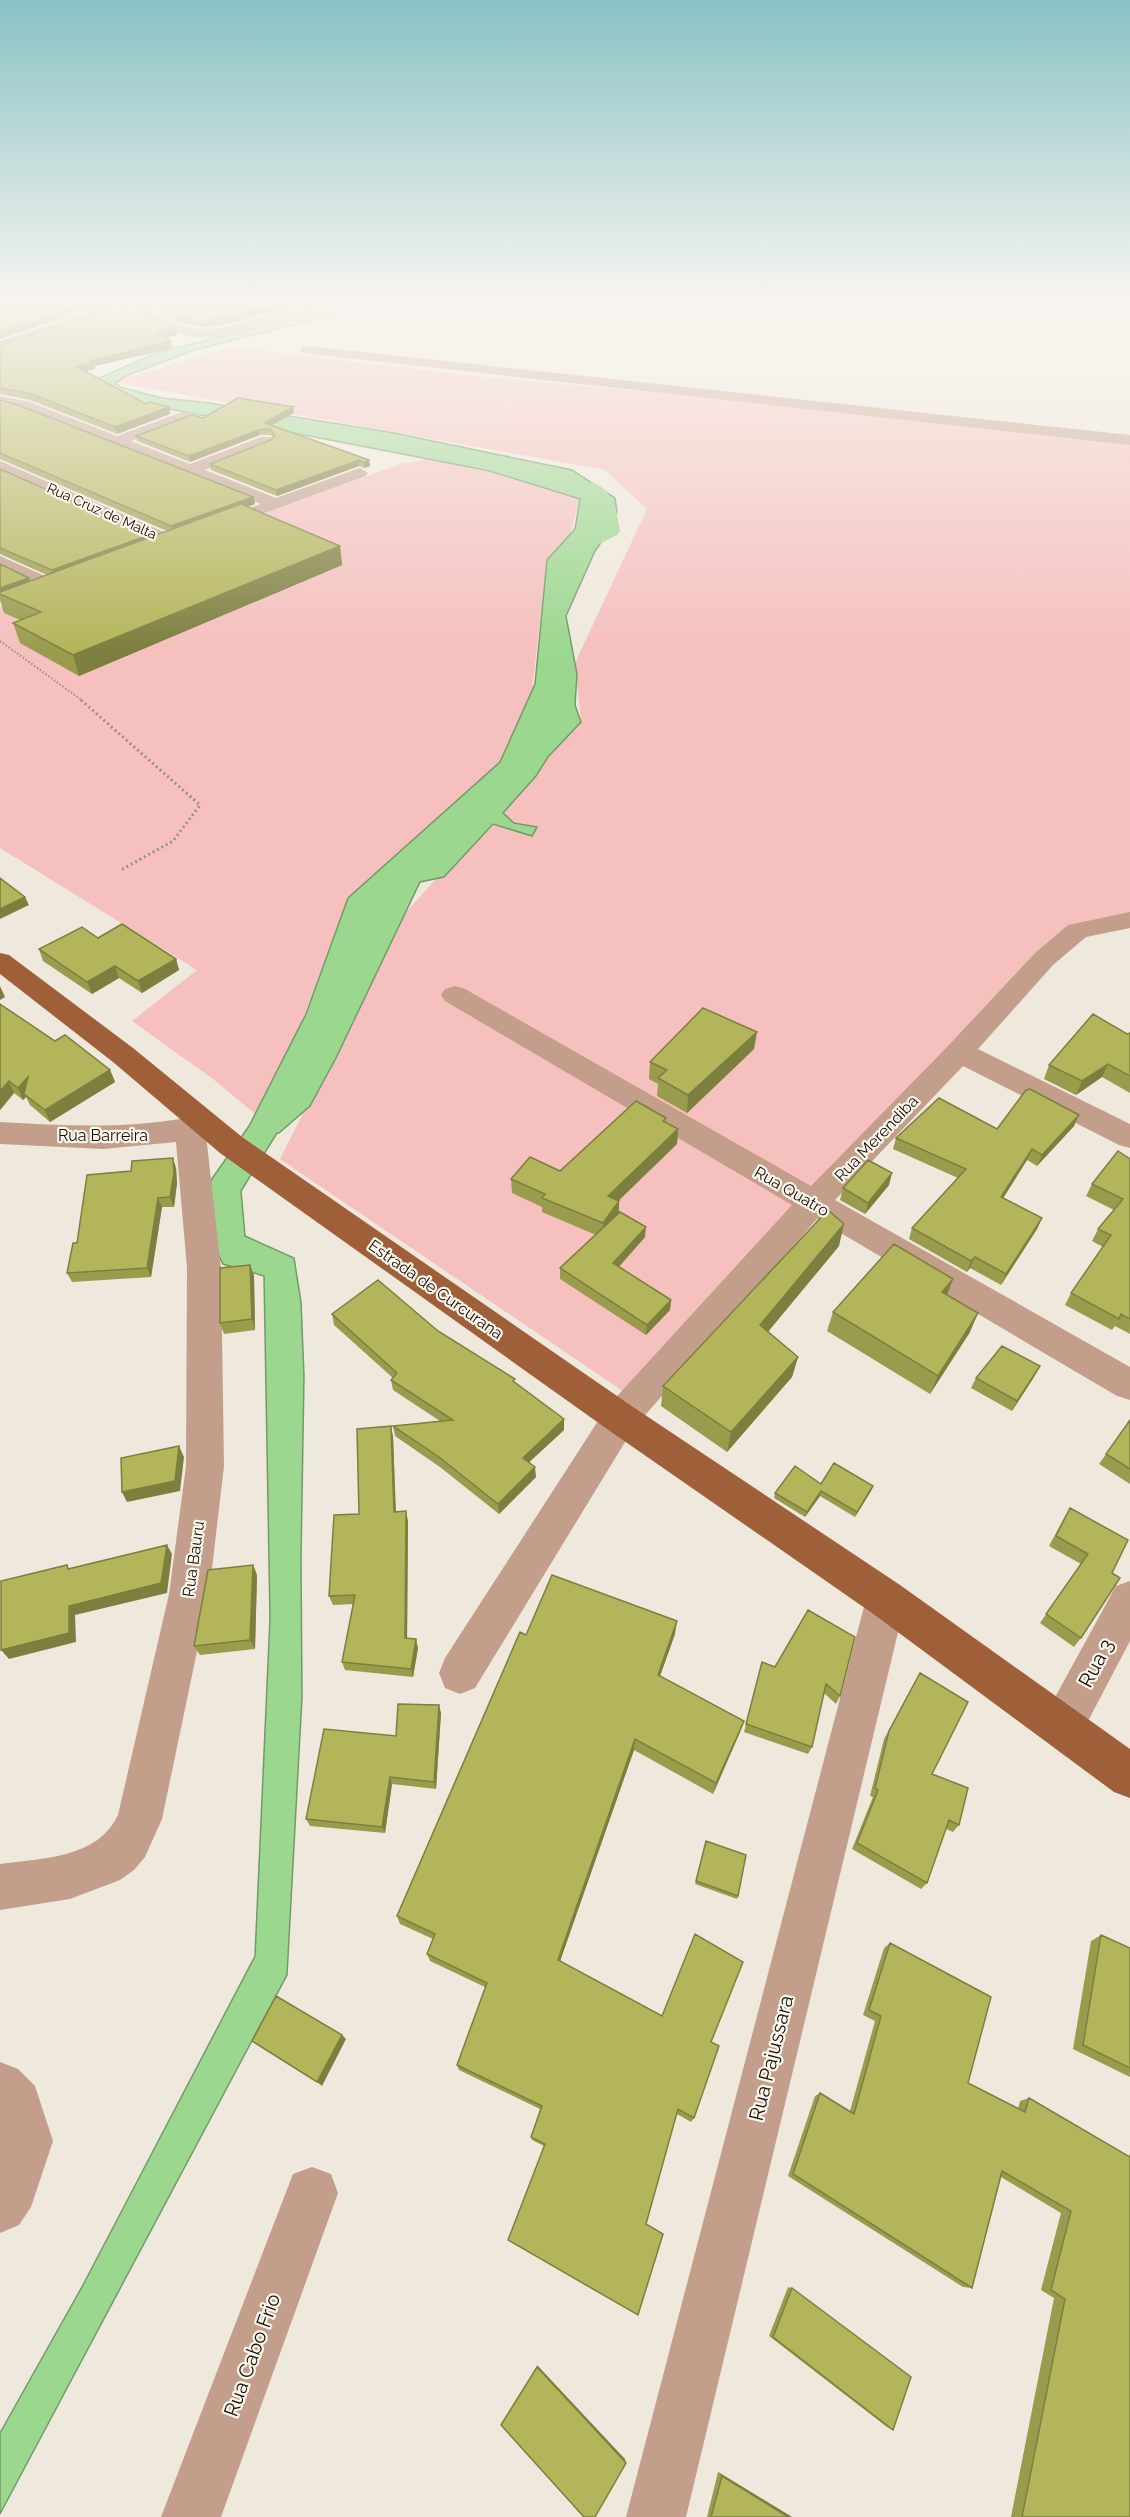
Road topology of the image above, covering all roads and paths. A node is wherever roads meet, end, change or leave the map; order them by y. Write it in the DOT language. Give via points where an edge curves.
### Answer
graph roads {
  1 [pos="57,417"];
  2 [pos="180,417"];
  3 [pos="924,417"];
  4 [pos="266,440"];
  5 [pos="1130,440"];
  6 [pos="117,441"];
  7 [pos="0,466"];
  8 [pos="189,470"];
  9 [pos="360,473"];
  10 [pos="278,504"];
  11 [pos="172,542"];
  12 [pos="150,550"];
  13 [pos="0,561"];
  14 [pos="74,578"];
  15 [pos="52,586"];
  16 [pos="31,594"];
  17 [pos="0,641"];
  18 [pos="121,870"];
  19 [pos="1130,920"];
  20 [pos="0,961"];
  21 [pos="455,995"];
  22 [pos="959,1052"];
  23 [pos="198,1127"];
  24 [pos="0,1133"];
  25 [pos="1130,1137"];
  26 [pos="813,1203"];
  27 [pos="1130,1385"];
  28 [pos="620,1418"];
  29 [pos="886,1599"];
  30 [pos="1130,1600"];
  31 [pos="460,1673"];
  32 [pos="1063,1725"];
  33 [pos="1130,1776"];
  34 [pos="0,1887"];
  35 [pos="0,2087"];
  36 [pos="312,2193"];
  37 [pos="0,2206"];
  38 [pos="191,2517"];
  39 [pos="656,2517"];
  1 -- 6 [label="street"];
  2 -- 6 [label="street"];
  3 -- 5 [label="street"];
  4 -- 8 [label="street"];
  6 -- 8 [label="street"];
  7 -- 11 [label="street, Rua Cruz de Malta"];
  8 -- 10 [label="street"];
  9 -- 10 [label="street"];
  10 -- 11 [label="street"];
  11 -- 12 [label="street"];
  13 -- 15 [label="street"];
  14 -- 15 [label="street"];
  15 -- 16 [label="street"];
  17 -- 18 [label="path" via="84,702 200,805 173,841"];
  19 -- 22 [label="street, Rua Merendiba" via="1092,926 1069,937"];
  20 -- 23 [label="main road, Estrada de Curcurana" via="123,1055"];
  21 -- 26 [label="street, Rua Quatro"];
  22 -- 25 [label="street"];
  22 -- 26 [label="street, Rua Merendiba"];
  23 -- 24 [label="street, Rua Barreira" via="152,1136 90,1138"];
  23 -- 28 [label="main road, Estrada de Curcurana" via="231,1145"];
  23 -- 34 [label="street, Rua Bauru" via="204,1268 205,1466 189,1594 140,1819 129,1842 109,1860 84,1872"];
  26 -- 27 [label="street, Rua Quatro"];
  26 -- 28 [label="street, Rua Merendiba"];
  28 -- 29 [label="main road, Estrada de Curcurana"];
  28 -- 31 [label="street, Rua Merendiba"];
  29 -- 32 [label="main road, Estrada de Curcurana"];
  29 -- 39 [label="street, Rua Pajussara"];
  30 -- 32 [label="street, Rua 3"];
  32 -- 33 [label="main road, Estrada de Curcurana"];
  35 -- 37 [label="street" via="17,2104 27,2141 12,2188"];
  36 -- 38 [label="street, Rua Cabo Frio"];
}
